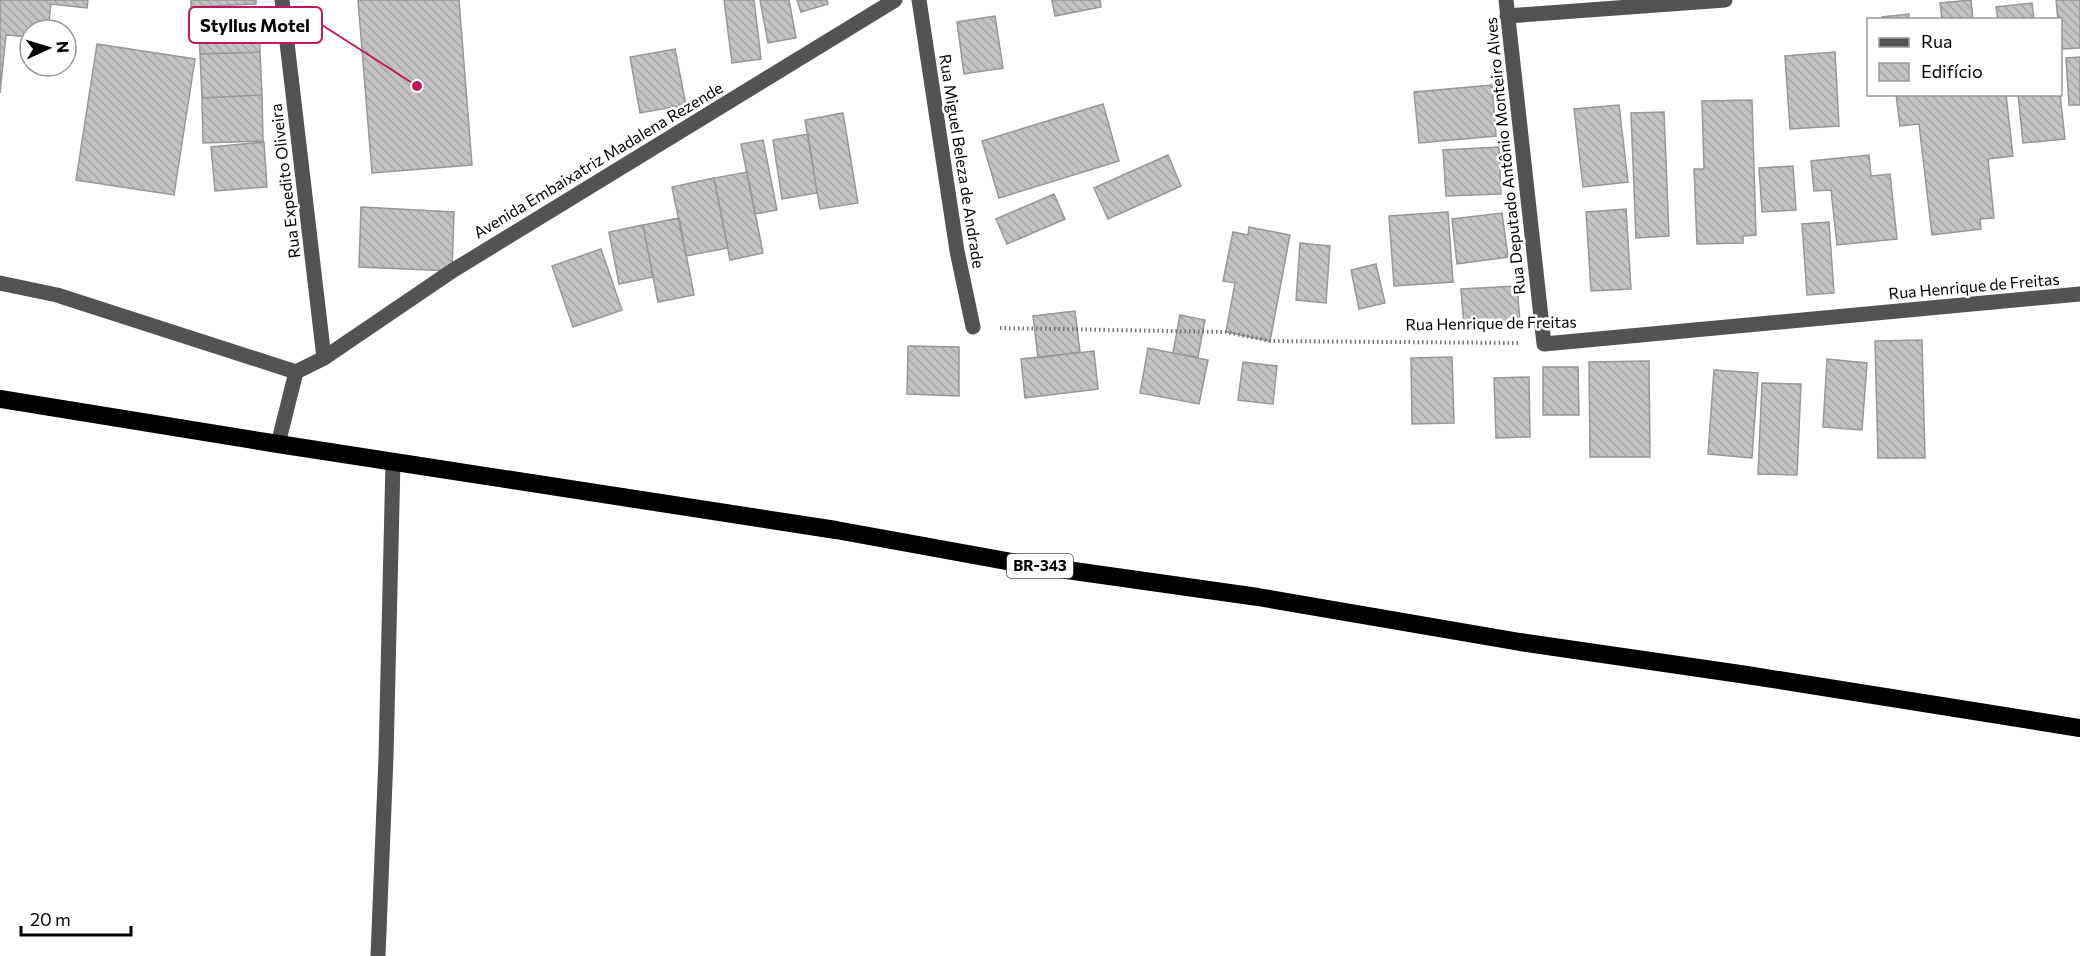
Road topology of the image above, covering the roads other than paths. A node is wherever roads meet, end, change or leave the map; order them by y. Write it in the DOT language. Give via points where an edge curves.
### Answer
graph roads {
  1 [pos="282,0"];
  2 [pos="895,0"];
  3 [pos="919,0"];
  4 [pos="1506,0"];
  5 [pos="1725,0"];
  6 [pos="1507,16"];
  7 [pos="0,283"];
  8 [pos="2080,294"];
  9 [pos="973,327"];
  10 [pos="1544,344"];
  11 [pos="324,358"];
  12 [pos="296,372"];
  13 [pos="0,399"];
  14 [pos="278,444"];
  15 [pos="393,462"];
  16 [pos="2080,728"];
  17 [pos="378,956"];
  1 -- 11 [label="street, Rua Expedito Oliveira"];
  2 -- 11 [label="street, Avenida Embaixatriz Madalena Rezende" via="452,271"];
  3 -- 9 [label="street, Rua Miguel Beleza de Andrade" via="957,251"];
  4 -- 6 [label="street, Rua Deputado Antônio Monteiro Alves"];
  5 -- 6 [label="street"];
  6 -- 10 [label="street, Rua Deputado Antônio Monteiro Alves"];
  7 -- 12 [label="street" via="57,295"];
  8 -- 10 [label="street, Rua Henrique de Freitas"];
  11 -- 12 [label="street, Avenida Embaixatriz Madalena Rezende"];
  12 -- 14 [label="street"];
  13 -- 14 [label="highway, BR-343"];
  14 -- 15 [label="highway, BR-343"];
  15 -- 16 [label="highway, BR-343"];
  15 -- 17 [label="street"];
}
